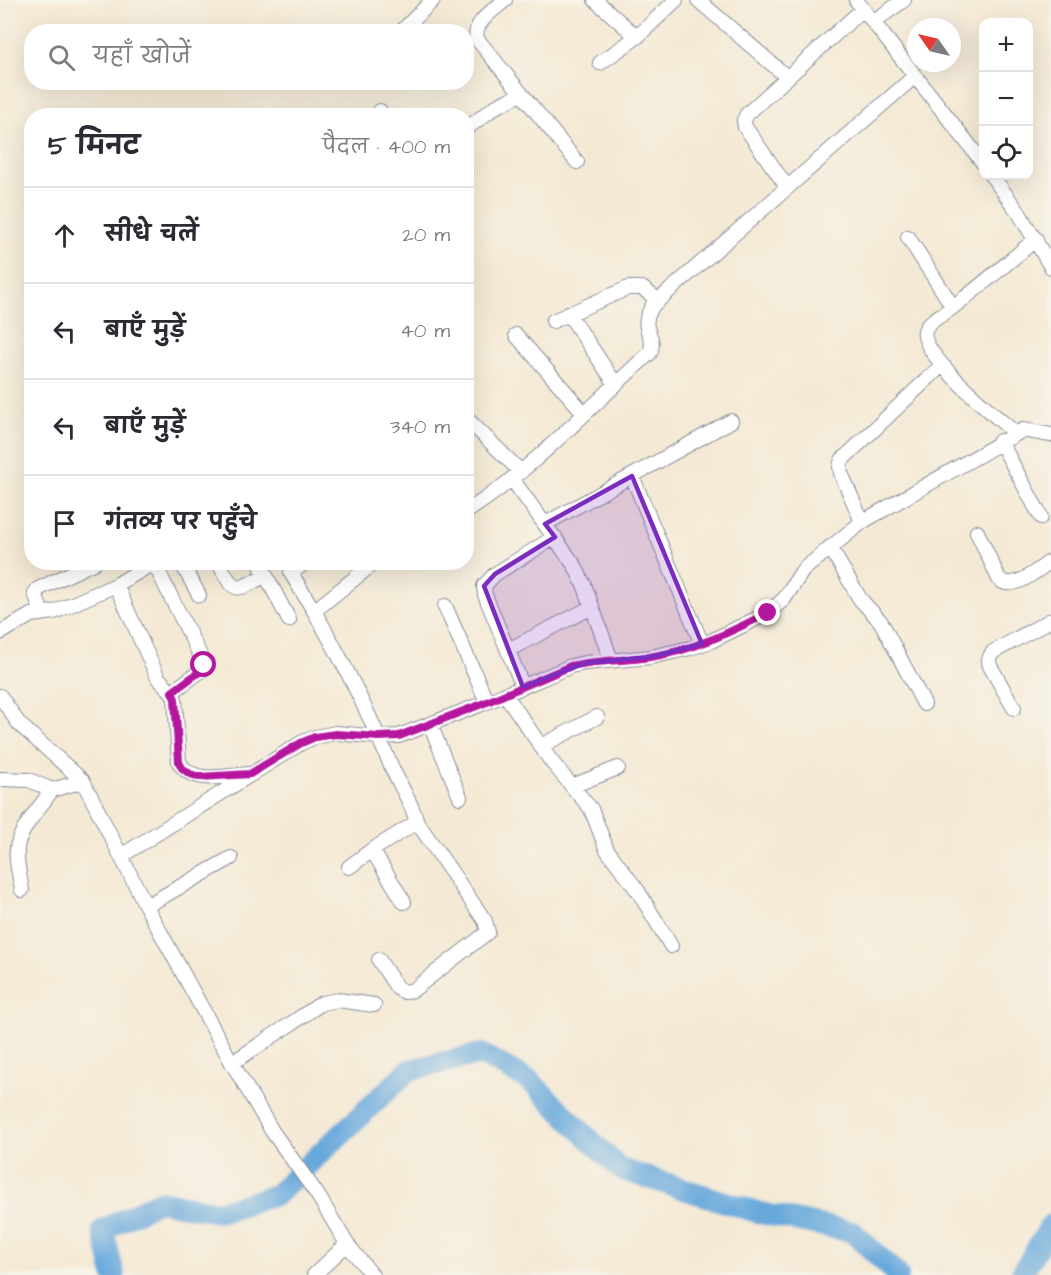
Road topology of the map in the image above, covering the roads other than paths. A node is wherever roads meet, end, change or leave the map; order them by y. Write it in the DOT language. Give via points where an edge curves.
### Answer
graph roads {
  1 [pos="433,0"];
  2 [pos="505,0"];
  3 [pos="595,0"];
  4 [pos="676,0"];
  5 [pos="698,0"];
  6 [pos="904,0"];
  7 [pos="859,4"];
  8 [pos="873,22"];
  9 [pos="409,24"];
  10 [pos="637,37"];
  11 [pos="600,63"];
  12 [pos="915,76"];
  13 [pos="787,77"];
  14 [pos="521,94"];
  15 [pos="474,123"];
  16 [pos="979,158"];
  17 [pos="577,162"];
  18 [pos="995,180"];
  19 [pos="787,186"];
  20 [pos="908,237"];
  21 [pos="1036,240"];
  22 [pos="1051,267"];
  23 [pos="658,300"];
  24 [pos="952,307"];
  25 [pos="568,313"];
  26 [pos="553,321"];
  27 [pos="516,334"];
  28 [pos="942,365"];
  29 [pos="615,383"];
  30 [pos="584,413"];
  31 [pos="731,421"];
  32 [pos="474,427"];
  33 [pos="1015,433"];
  34 [pos="1051,435"];
  35 [pos="1000,441"];
  36 [pos="517,476"];
  37 [pos="632,476"];
  38 [pos="474,506"];
  39 [pos="1041,517"];
  40 [pos="862,522"];
  41 [pos="545,524"];
  42 [pos="977,532"];
  43 [pos="555,537"];
  44 [pos="830,547"];
  45 [pos="1051,561"];
  46 [pos="78,570"];
  47 [pos="142,570"];
  48 [pos="158,570"];
  49 [pos="185,570"];
  50 [pos="223,570"];
  51 [pos="295,570"];
  52 [pos="365,570"];
  53 [pos="291,573"];
  54 [pos="265,574"];
  55 [pos="116,585"];
  56 [pos="199,595"];
  57 [pos="445,606"];
  58 [pos="592,608"];
  59 [pos="314,611"];
  60 [pos="42,614"];
  61 [pos="289,620"];
  62 [pos="1051,620"];
  63 [pos="0,633"];
  64 [pos="702,644"];
  65 [pos="508,650"];
  66 [pos="611,660"];
  67 [pos="523,687"];
  68 [pos="172,692"];
  69 [pos="505,694"];
  70 [pos="0,696"];
  71 [pos="487,702"];
  72 [pos="924,704"];
  73 [pos="1014,708"];
  74 [pos="597,717"];
  75 [pos="430,724"];
  76 [pos="379,737"];
  77 [pos="541,746"];
  78 [pos="618,768"];
  79 [pos="250,774"];
  80 [pos="0,779"];
  81 [pos="83,781"];
  82 [pos="572,786"];
  83 [pos="52,790"];
  84 [pos="460,796"];
  85 [pos="417,822"];
  86 [pos="372,850"];
  87 [pos="121,856"];
  88 [pos="231,858"];
  89 [pos="349,867"];
  90 [pos="22,890"];
  91 [pos="404,902"];
  92 [pos="146,906"];
  93 [pos="671,946"];
  94 [pos="379,960"];
  95 [pos="374,1005"];
  96 [pos="232,1063"];
  97 [pos="347,1244"];
  98 [pos="314,1275"];
  99 [pos="372,1275"];
  1 -- 9 [label="street"];
  2 -- 14 [label="street" via="478,25 475,33"];
  3 -- 10 [label="street"];
  4 -- 10 [label="street"];
  5 -- 13 [label="street"];
  6 -- 8 [label="street"];
  7 -- 8 [label="street"];
  7 -- 13 [label="street"];
  8 -- 12 [label="street"];
  10 -- 11 [label="street"];
  12 -- 16 [label="street"];
  12 -- 19 [label="street"];
  13 -- 19 [label="street" via="744,120"];
  14 -- 15 [label="street" via="495,106"];
  14 -- 17 [label="street"];
  18 -- 21 [label="street"];
  19 -- 23 [label="street"];
  20 -- 24 [label="street"];
  21 -- 22 [label="street"];
  21 -- 24 [label="street"];
  23 -- 25 [label="street" via="642,288 628,288"];
  23 -- 29 [label="street" via="646,315 650,353"];
  24 -- 28 [label="street" via="929,323 926,330 925,339"];
  25 -- 26 [label="street"];
  25 -- 29 [label="street"];
  27 -- 30 [label="street"];
  28 -- 33 [label="street"];
  28 -- 40 [label="street" via="842,460 841,473"];
  29 -- 30 [label="street"];
  30 -- 36 [label="street"];
  31 -- 37 [label="street"];
  32 -- 36 [label="street"];
  33 -- 34 [label="street" via="1030,430"];
  33 -- 35 [label="street"];
  35 -- 39 [label="street"];
  35 -- 40 [label="street"];
  36 -- 38 [label="street"];
  36 -- 41 [label="street"];
  37 -- 41 [label="street"];
  37 -- 64 [label="street"];
  40 -- 44 [label="street"];
  41 -- 43 [label="street"];
  42 -- 45 [label="street" via="1004,584 1018,582"];
  43 -- 58 [label="street" via="575,566"];
  43 -- 65 [label="street" via="495,574 484,586"];
  44 -- 64 [label="street" via="803,570 777,606"];
  44 -- 72 [label="street" via="860,599 881,622"];
  46 -- 60 [label="street" via="34,592"];
  47 -- 55 [label="street"];
  48 -- 68 [label="street" via="204,665"];
  49 -- 56 [label="street"];
  50 -- 54 [label="street" via="231,585 240,589"];
  51 -- 53 [label="street"];
  52 -- 59 [label="street"];
  53 -- 54 [label="street"];
  53 -- 59 [label="street"];
  54 -- 61 [label="street"];
  55 -- 60 [label="street"];
  55 -- 68 [label="street" via="158,678"];
  57 -- 71 [label="street"];
  58 -- 65 [label="street"];
  58 -- 66 [label="street"];
  59 -- 76 [label="street"];
  60 -- 63 [label="street" via="31,615"];
  62 -- 73 [label="street" via="990,656 990,666"];
  64 -- 66 [label="street" via="651,657"];
  65 -- 67 [label="street"];
  66 -- 67 [label="street" via="571,666"];
  67 -- 69 [label="street"];
  68 -- 79 [label="street" via="182,768 200,777"];
  69 -- 71 [label="street"];
  69 -- 77 [label="street"];
  70 -- 81 [label="street" via="19,724"];
  71 -- 75 [label="street"];
  74 -- 77 [label="street"];
  75 -- 76 [label="street" via="399,736"];
  75 -- 84 [label="street"];
  76 -- 79 [label="street" via="315,737"];
  76 -- 85 [label="street"];
  77 -- 82 [label="street"];
  78 -- 82 [label="street"];
  79 -- 87 [label="street"];
  80 -- 83 [label="street" via="29,780"];
  81 -- 83 [label="street"];
  81 -- 87 [label="street"];
  82 -- 93 [label="street" via="591,809 607,850 638,891"];
  83 -- 90 [label="street" via="18,843"];
  85 -- 86 [label="street"];
  85 -- 94 [label="street" via="485,921 488,932 413,990 397,988"];
  86 -- 89 [label="street"];
  86 -- 91 [label="street"];
  87 -- 92 [label="street"];
  88 -- 92 [label="street"];
  92 -- 96 [label="street"];
  95 -- 96 [label="street" via="338,1000 322,1003"];
  96 -- 97 [label="street"];
  97 -- 98 [label="street"];
  97 -- 99 [label="street"];
}
